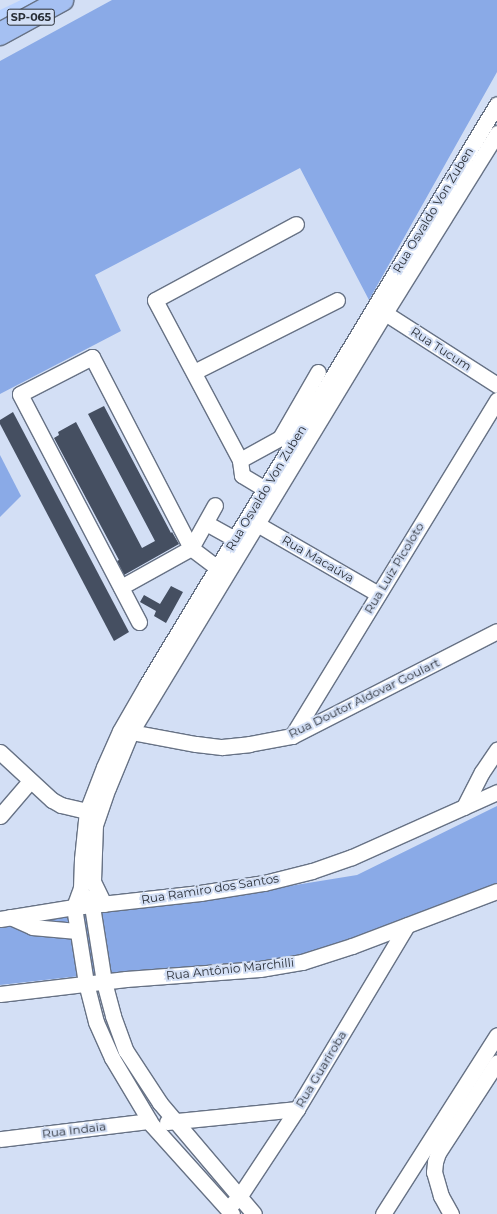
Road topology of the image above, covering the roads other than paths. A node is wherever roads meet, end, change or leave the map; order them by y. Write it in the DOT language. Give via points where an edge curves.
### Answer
graph roads {
  1 [pos="62,0"];
  2 [pos="0,34"];
  3 [pos="497,104"];
  4 [pos="497,133"];
  5 [pos="296,224"];
  6 [pos="337,300"];
  7 [pos="385,313"];
  8 [pos="194,372"];
  9 [pos="318,372"];
  10 [pos="497,385"];
  11 [pos="497,400"];
  12 [pos="240,460"];
  13 [pos="265,490"];
  14 [pos="215,505"];
  15 [pos="206,523"];
  16 [pos="257,524"];
  17 [pos="235,540"];
  18 [pos="192,548"];
  19 [pos="218,568"];
  20 [pos="121,587"];
  21 [pos="378,594"];
  22 [pos="139,622"];
  23 [pos="497,631"];
  24 [pos="131,732"];
  25 [pos="292,736"];
  26 [pos="497,750"];
  27 [pos="0,752"];
  28 [pos="482,772"];
  29 [pos="30,781"];
  30 [pos="495,792"];
  31 [pos="464,807"];
  32 [pos="87,811"];
  33 [pos="0,816"];
  34 [pos="82,888"];
  35 [pos="497,892"];
  36 [pos="98,905"];
  37 [pos="74,907"];
  38 [pos="3,915"];
  39 [pos="407,925"];
  40 [pos="78,931"];
  41 [pos="104,982"];
  42 [pos="86,983"];
  43 [pos="0,994"];
  44 [pos="497,1035"];
  45 [pos="497,1062"];
  46 [pos="297,1109"];
  47 [pos="174,1120"];
  48 [pos="150,1123"];
  49 [pos="0,1139"];
  50 [pos="239,1197"];
  51 [pos="230,1211"];
  52 [pos="254,1214"];
  53 [pos="383,1214"];
  54 [pos="451,1214"];
  1 -- 2 [label="highway, SP-065"];
  3 -- 13 [label="street, Rua Osvaldo Von Zuben"];
  4 -- 7 [label="street, Rua Osvaldo Von Zuben"];
  5 -- 8 [label="street" via="155,300"];
  6 -- 8 [label="street"];
  7 -- 10 [label="street, Rua Tucum"];
  7 -- 16 [label="street, Rua Osvaldo Von Zuben"];
  8 -- 12 [label="street"];
  9 -- 12 [label="street" via="280,438"];
  11 -- 21 [label="street, Rua Luíz Picoloto"];
  12 -- 13 [label="street" via="242,474"];
  13 -- 17 [label="street, Rua Osvaldo Von Zuben"];
  14 -- 15 [label="street"];
  15 -- 17 [label="street"];
  15 -- 18 [label="street"];
  16 -- 21 [label="street, Rua Macaúva"];
  16 -- 24 [label="street, Rua Osvaldo Von Zuben"];
  17 -- 19 [label="street, Rua Osvaldo Von Zuben"];
  18 -- 19 [label="street"];
  18 -- 20 [label="street"];
  18 -- 20 [label="street" via="92,357 20,394"];
  19 -- 32 [label="street, Rua Osvaldo Von Zuben" via="120,732"];
  20 -- 22 [label="street"];
  21 -- 25 [label="street, Rua Luíz Picoloto"];
  23 -- 25 [label="street, Rua Doutor Aldovar Goulart"];
  24 -- 25 [label="street, Rua Doutor Aldovar Goulart" via="222,747"];
  24 -- 36 [label="street, Rua Osvaldo Von Zuben" via="95,825 93,881"];
  26 -- 28 [label="street"];
  27 -- 29 [label="street"];
  28 -- 30 [label="street"];
  28 -- 31 [label="street"];
  29 -- 32 [label="street" via="61,805"];
  29 -- 33 [label="street"];
  30 -- 31 [label="street, Rua Ramiro dos Santos"];
  31 -- 36 [label="street, Rua Ramiro dos Santos" via="352,857 312,871 264,883"];
  32 -- 34 [label="street, Rua Osvaldo Von Zuben"];
  34 -- 36 [label="street, Rua Osvaldo Von Zuben"];
  34 -- 37 [label="street, Rua Osvaldo Von Zuben"];
  35 -- 39 [label="street, Rua Antônio Marchilli"];
  36 -- 37 [label="street, Rua Ramiro dos Santos"];
  36 -- 41 [label="street, Rua Osvaldo Von Zuben"];
  37 -- 38 [label="street, Rua Ramiro dos Santos"];
  37 -- 40 [label="street"];
  38 -- 40 [label="street" via="32,927"];
  39 -- 41 [label="street, Rua Antônio Marchilli" via="302,962 260,969"];
  39 -- 46 [label="street, Rua Guariroba"];
  40 -- 42 [label="street"];
  41 -- 42 [label="street, Rua Antônio Marchilli"];
  41 -- 47 [label="street, Rua Osvaldo Von Zuben" via="126,1051 160,1104"];
  42 -- 43 [label="street, Rua Antônio Marchilli"];
  42 -- 48 [label="street" via="96,1022 112,1058"];
  44 -- 53 [label="street"];
  45 -- 54 [label="street" via="438,1153 435,1162 434,1172 441,1196"];
  46 -- 47 [label="street, Rua Indaia"];
  46 -- 50 [label="street, Rua Guariroba"];
  47 -- 48 [label="street, Rua Indaia"];
  47 -- 50 [label="street, Rua Osvaldo Von Zuben"];
  48 -- 49 [label="street, Rua Indaia"];
  48 -- 51 [label="street"];
  50 -- 51 [label="street, Rua Guariroba"];
  50 -- 52 [label="street, Rua Osvaldo Von Zuben"];
}
